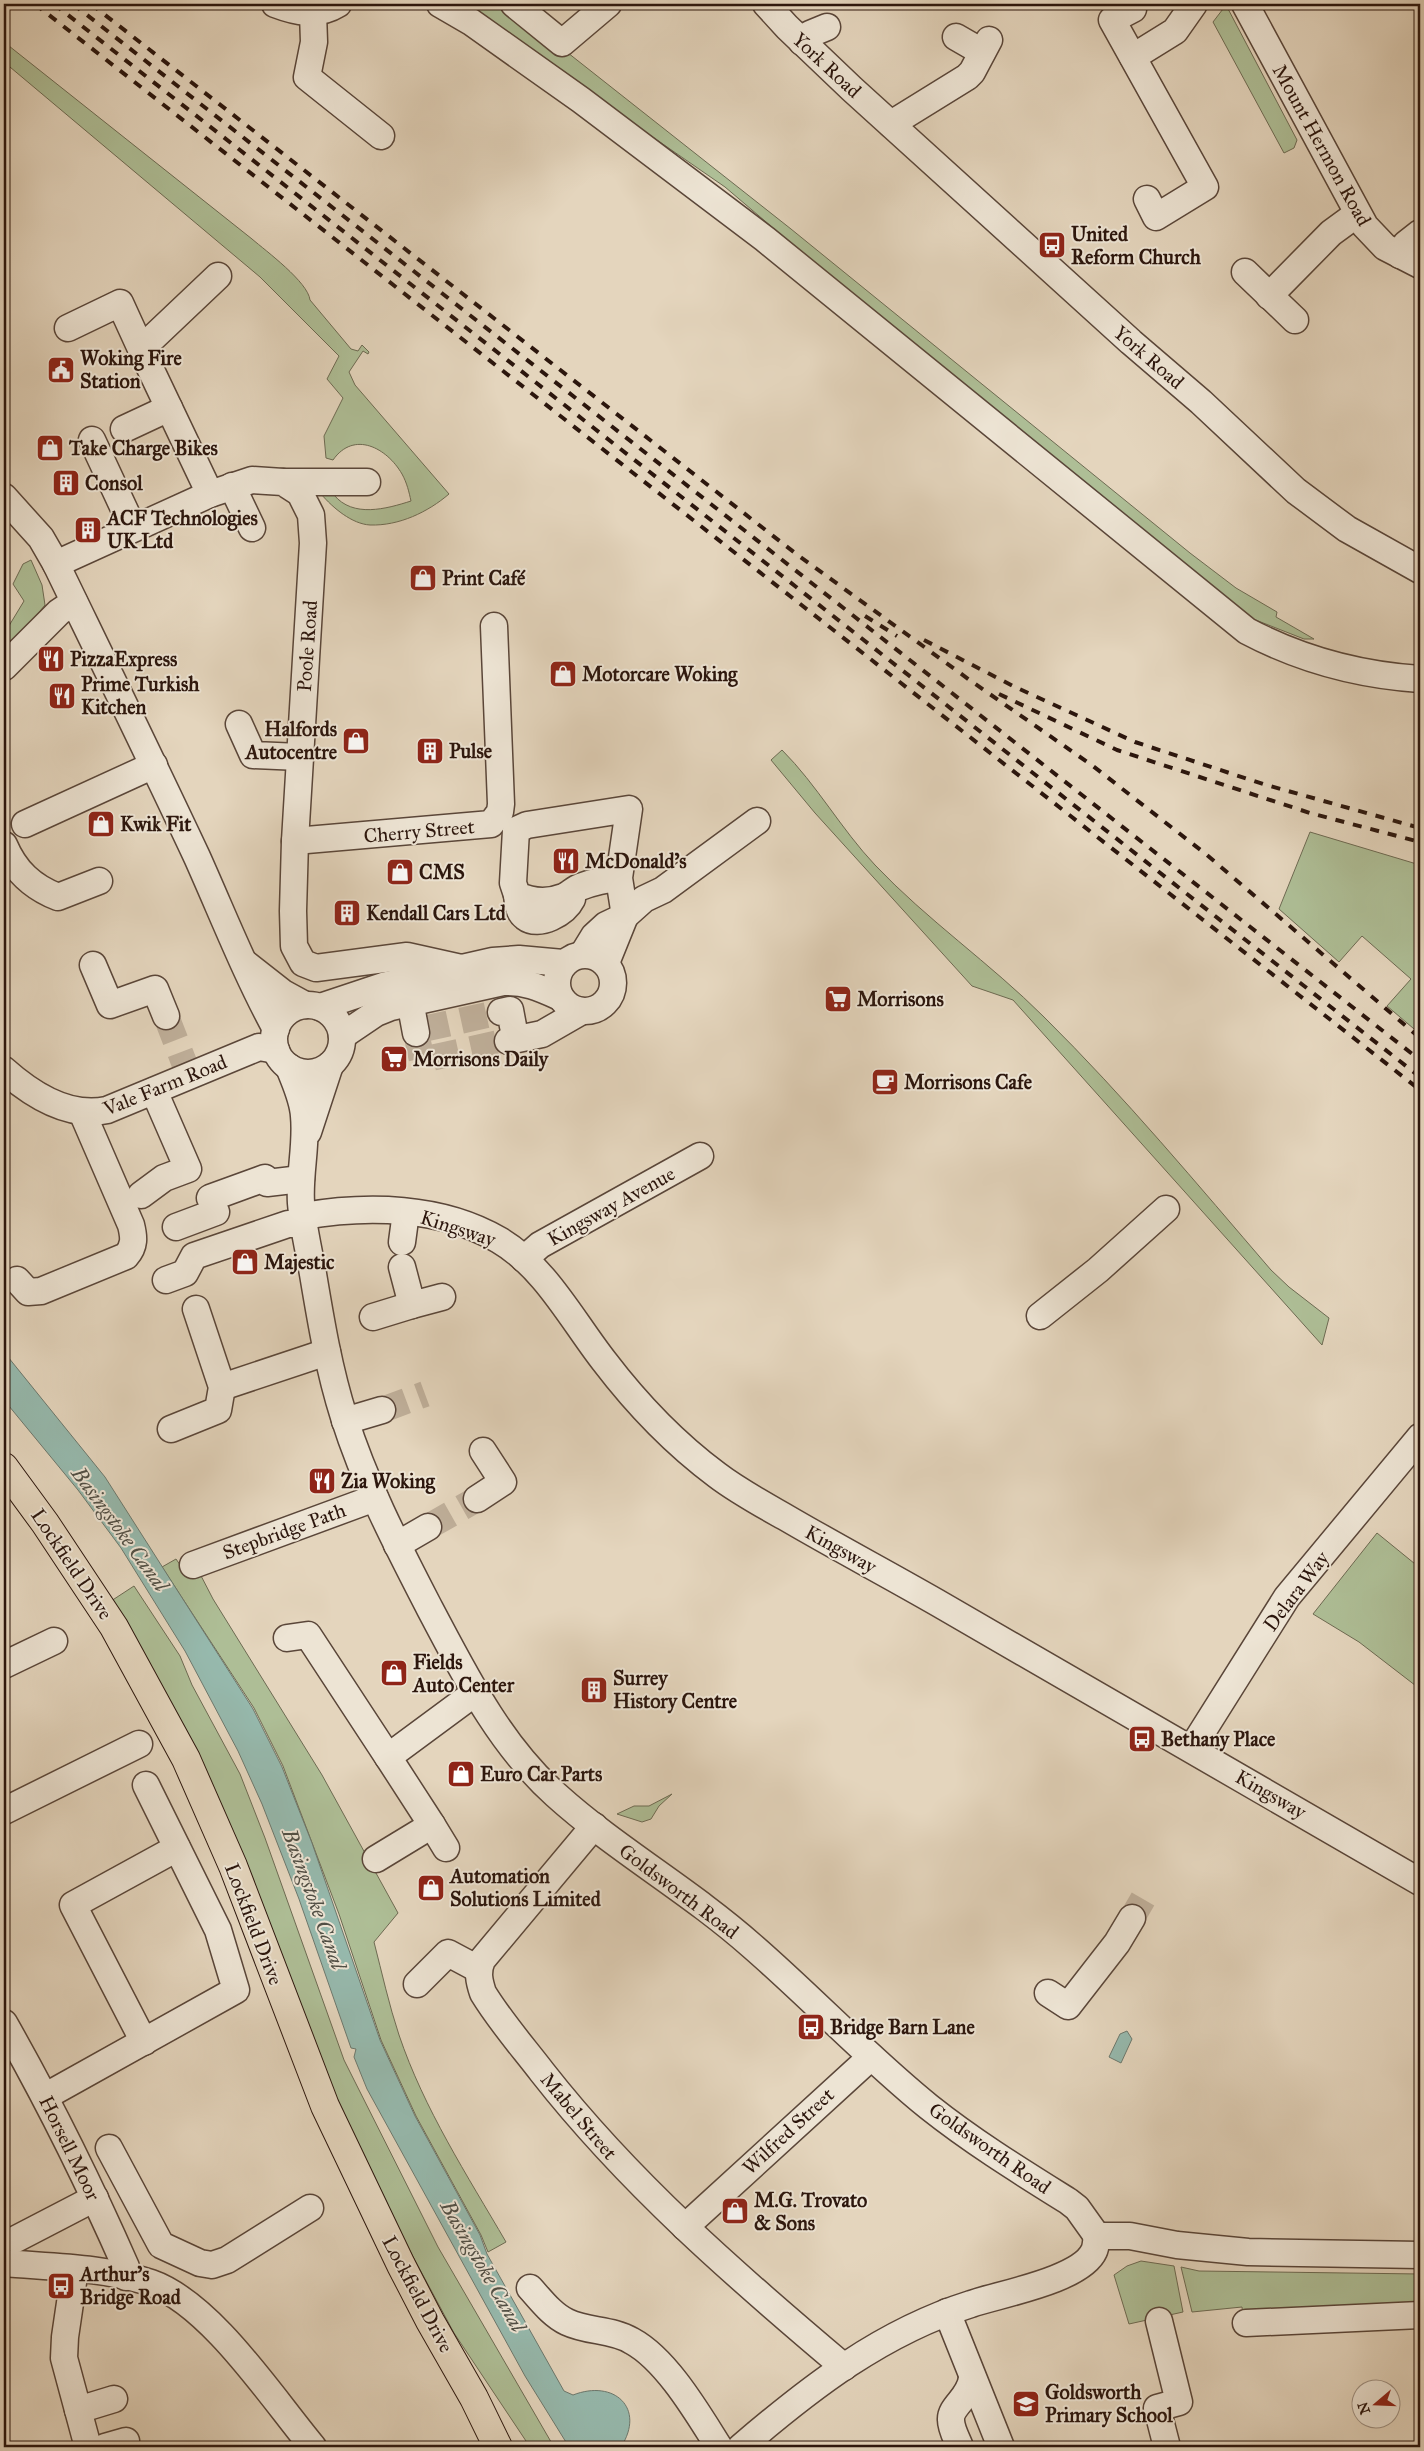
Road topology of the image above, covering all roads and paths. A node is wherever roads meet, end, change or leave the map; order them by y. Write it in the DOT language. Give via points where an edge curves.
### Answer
graph roads {
  1 [pos="274,4"];
  2 [pos="338,4"];
  3 [pos="440,4"];
  4 [pos="515,4"];
  5 [pos="608,4"];
  6 [pos="766,4"];
  7 [pos="1194,4"];
  8 [pos="1245,4"];
  9 [pos="1133,8"];
  10 [pos="312,13"];
  11 [pos="827,27"];
  12 [pos="956,37"];
  13 [pos="802,42"];
  14 [pos="1133,57"];
  15 [pos="891,124"];
  16 [pos="381,136"];
  17 [pos="1147,199"];
  18 [pos="1357,214"];
  19 [pos="1420,233"];
  20 [pos="1410,260"];
  21 [pos="1245,272"];
  22 [pos="218,276"];
  23 [pos="1269,296"];
  24 [pos="1295,320"];
  25 [pos="68,328"];
  26 [pos="141,349"];
  27 [pos="169,408"];
  28 [pos="124,429"];
  29 [pos="92,440"];
  30 [pos="283,482"];
  31 [pos="367,482"];
  32 [pos="221,490"];
  33 [pos="4,497"];
  34 [pos="133,528"];
  35 [pos="252,528"];
  36 [pos="56,564"];
  37 [pos="1420,570"];
  38 [pos="74,602"];
  39 [pos="494,626"];
  40 [pos="4,667"];
  41 [pos="1420,679"];
  42 [pos="239,724"];
  43 [pos="300,757"];
  44 [pos="154,765"];
  45 [pos="757,821"];
  46 [pos="25,824"];
  47 [pos="295,842"];
  48 [pos="4,845"];
  49 [pos="619,878"];
  50 [pos="98,881"];
  51 [pos="625,916"];
  52 [pos="584,960"];
  53 [pos="244,962"];
  54 [pos="93,965"];
  55 [pos="461,968"];
  56 [pos="560,997"];
  57 [pos="410,1002"];
  58 [pos="313,1006"];
  59 [pos="582,1011"];
  60 [pos="166,1016"];
  61 [pos="418,1030"];
  62 [pos="511,1033"];
  63 [pos="342,1036"];
  64 [pos="280,1049"];
  65 [pos="330,1065"];
  66 [pos="4,1070"];
  67 [pos="154,1091"];
  68 [pos="82,1112"];
  69 [pos="304,1145"];
  70 [pos="700,1156"];
  71 [pos="301,1179"];
  72 [pos="141,1195"];
  73 [pos="1166,1208"];
  74 [pos="406,1212"];
  75 [pos="303,1220"];
  76 [pos="176,1227"];
  77 [pos="524,1259"];
  78 [pos="17,1280"];
  79 [pos="166,1280"];
  80 [pos="442,1297"];
  81 [pos="412,1305"];
  82 [pos="196,1309"];
  83 [pos="1040,1316"];
  84 [pos="373,1317"];
  85 [pos="327,1352"];
  86 [pos="222,1388"];
  87 [pos="382,1410"];
  88 [pos="345,1421"];
  89 [pos="171,1429"];
  90 [pos="1418,1443"];
  91 [pos="484,1451"];
  92 [pos="4,1467"];
  93 [pos="375,1498"];
  94 [pos="477,1499"];
  95 [pos="428,1527"];
  96 [pos="397,1544"];
  97 [pos="193,1565"];
  98 [pos="287,1638"];
  99 [pos="54,1641"];
  100 [pos="4,1665"];
  101 [pos="476,1692"];
  102 [pos="139,1744"];
  103 [pos="1192,1748"];
  104 [pos="388,1757"];
  105 [pos="146,1785"];
  106 [pos="4,1811"];
  107 [pos="432,1825"];
  108 [pos="594,1826"];
  109 [pos="177,1848"];
  110 [pos="446,1848"];
  111 [pos="376,1859"];
  112 [pos="1420,1882"];
  113 [pos="1132,1918"];
  114 [pos="478,1969"];
  115 [pos="417,1984"];
  116 [pos="1048,1993"];
  117 [pos="4,2023"];
  118 [pos="144,2042"];
  119 [pos="871,2057"];
  120 [pos="46,2096"];
  121 [pos="109,2148"];
  122 [pos="137,2201"];
  123 [pos="99,2207"];
  124 [pos="310,2208"];
  125 [pos="684,2227"];
  126 [pos="1097,2236"];
  127 [pos="16,2239"];
  128 [pos="1420,2254"];
  129 [pos="4,2262"];
  130 [pos="75,2269"];
  131 [pos="126,2276"];
  132 [pos="530,2288"];
  133 [pos="947,2312"];
  134 [pos="1420,2315"];
  135 [pos="1159,2321"];
  136 [pos="1246,2323"];
  137 [pos="844,2367"];
  138 [pos="972,2378"];
  139 [pos="474,2398"];
  140 [pos="114,2399"];
  141 [pos="78,2410"];
  142 [pos="1164,2436"];
  143 [pos="88,2447"];
  144 [pos="313,2447"];
  145 [pos="498,2447"];
  146 [pos="517,2447"];
  147 [pos="718,2447"];
  148 [pos="742,2447"];
  149 [pos="960,2447"];
  150 [pos="1001,2447"];
  1 -- 10 [label="street"];
  2 -- 10 [label="street" via="327,11"];
  3 -- 41 [label="street" via="471,22 581,100 766,239 1247,631 1276,646 1333,666 1376,675"];
  4 -- 5 [label="street" via="562,43"];
  6 -- 13 [label="street, York Road"];
  7 -- 14 [label="street" via="1175,31"];
  8 -- 18 [label="street, Mount Hermon Road"];
  9 -- 14 [label="street" via="1112,20"];
  10 -- 16 [label="street" via="314,42 306,77"];
  11 -- 13 [label="street" via="810,34"];
  12 -- 15 [label="street" via="986,46 967,77"];
  13 -- 15 [label="street, York Road"];
  14 -- 17 [label="street" via="1205,187 1156,217"];
  15 -- 37 [label="street, York Road" via="1296,491 1347,529"];
  18 -- 20 [label="street, Mount Hermon Road" via="1372,236"];
  18 -- 23 [label="street" via="1331,233"];
  19 -- 20 [label="street" via="1406,244"];
  21 -- 23 [label="street"];
  22 -- 26 [label="street"];
  23 -- 24 [label="street"];
  25 -- 26 [label="street" via="120,303"];
  26 -- 27 [label="street"];
  27 -- 28 [label="street"];
  27 -- 32 [label="street"];
  29 -- 34 [label="street"];
  30 -- 31 [label="street"];
  30 -- 32 [label="street" via="252,480"];
  30 -- 43 [label="street, Poole Road" via="300,493 309,508 313,525"];
  32 -- 34 [label="street"];
  32 -- 35 [label="street"];
  33 -- 36 [label="street, Goldsworth Road" via="41,538"];
  34 -- 36 [label="street"];
  36 -- 38 [label="street, Goldsworth Road"];
  38 -- 40 [label="street" via="59,612"];
  38 -- 44 [label="street, Goldsworth Road"];
  39 -- 47 [label="street, Cherry Street" via="501,804 500,812 491,824"];
  42 -- 43 [label="street" via="253,755"];
  43 -- 47 [label="street, Poole Road"];
  44 -- 46 [label="street"];
  44 -- 53 [label="street, Goldsworth Road"];
  45 -- 51 [label="street" via="663,890 644,899"];
  47 -- 55 [label="street, Poole Road" via="294,946 303,963 316,968 408,956"];
  48 -- 50 [label="street" via="29,881 40,890 58,897"];
  49 -- 49 [label="street" via="602,880 549,901 530,901 517,895 513,883 516,830 629,809"];
  49 -- 51 [label="street"];
  51 -- 52 [label="street" via="600,930"];
  52 -- 55 [label="street" via="519,959"];
  52 -- 56 [label="street" via="558,973 556,983"];
  52 -- 59 [label="street" via="613,979 610,996 603,1005"];
  53 -- 58 [label="street, Goldsworth Road" via="283,993"];
  53 -- 64 [label="street, Goldsworth Road"];
  54 -- 60 [label="street" via="110,1006 154,989"];
  55 -- 58 [label="street"];
  56 -- 57 [label="street" via="520,981"];
  56 -- 59 [label="street" via="572,1008"];
  57 -- 61 [label="street"];
  57 -- 63 [label="street" via="376,1013"];
  58 -- 63 [label="street" via="334,1017"];
  58 -- 64 [label="street" via="294,1008 285,1014"];
  59 -- 62 [label="street" via="542,1034"];
  63 -- 65 [label="street" via="339,1052"];
  64 -- 65 [label="street" via="300,1072 310,1073"];
  64 -- 67 [label="street, Vale Farm Road" via="259,1047 188,1070"];
  64 -- 69 [label="street, Goldsworth Road" via="301,1098"];
  65 -- 69 [label="street, Goldsworth Road"];
  66 -- 68 [label="street, Vale Farm Road" via="32,1093"];
  67 -- 68 [label="street, Vale Farm Road" via="107,1110"];
  67 -- 72 [label="street" via="188,1169 164,1178"];
  68 -- 78 [label="street" via="131,1225 132,1248 126,1256 41,1291 28,1292"];
  69 -- 71 [label="street, Goldsworth Road"];
  70 -- 77 [label="street, Kingsway Avenue" via="540,1244"];
  71 -- 75 [label="street, Goldsworth Road"];
  71 -- 76 [label="street" via="267,1182 265,1178 210,1198 216,1212"];
  73 -- 83 [label="street" via="1098,1270"];
  74 -- 75 [label="street, Kingsway" via="355,1210"];
  74 -- 77 [label="street, Kingsway" via="432,1216 484,1232 508,1245"];
  74 -- 81 [label="street" via="402,1254"];
  75 -- 79 [label="street, Kingsway" via="194,1256 185,1273"];
  75 -- 85 [label="street, Goldsworth Road"];
  77 -- 103 [label="street, Kingsway" via="561,1302 629,1393 715,1474 797,1524"];
  80 -- 81 [label="street"];
  81 -- 84 [label="street"];
  82 -- 86 [label="street"];
  85 -- 86 [label="street"];
  85 -- 88 [label="street, Goldsworth Road"];
  86 -- 89 [label="street" via="218,1410"];
  87 -- 88 [label="street"];
  88 -- 93 [label="street, Goldsworth Road"];
  90 -- 103 [label="street, Delara Way" via="1284,1601"];
  91 -- 94 [label="street" via="503,1482"];
  92 -- 139 [label="main road, Lockfield Drive" via="114,1627 175,1737 233,1866 325,2106 401,2265"];
  93 -- 96 [label="street, Goldsworth Road"];
  93 -- 97 [label="street, Stepbridge Path"];
  95 -- 96 [label="street"];
  96 -- 101 [label="street, Goldsworth Road"];
  98 -- 104 [label="street" via="308,1635"];
  99 -- 100 [label="street"];
  101 -- 104 [label="street"];
  101 -- 108 [label="street, Goldsworth Road" via="498,1728 528,1766 554,1794"];
  102 -- 106 [label="street"];
  103 -- 112 [label="street, Kingsway"];
  104 -- 107 [label="street"];
  105 -- 109 [label="street"];
  107 -- 110 [label="street"];
  107 -- 111 [label="street"];
  108 -- 114 [label="street" via="482,1960"];
  108 -- 119 [label="street, Goldsworth Road" via="749,1943"];
  109 -- 118 [label="street" via="218,1930 236,1990"];
  109 -- 118 [label="street" via="74,1905"];
  113 -- 116 [label="street" via="1117,1943 1068,2006"];
  114 -- 115 [label="street" via="448,1953"];
  114 -- 125 [label="street, Mabel Street" via="479,1981 492,2007 554,2088 618,2162"];
  117 -- 120 [label="street, Horsell Moor"];
  118 -- 120 [label="street"];
  119 -- 125 [label="street, Wilfred Street"];
  119 -- 126 [label="street, Goldsworth Road" via="985,2150 1077,2208"];
  120 -- 123 [label="street, Horsell Moor"];
  121 -- 122 [label="street"];
  122 -- 123 [label="street"];
  122 -- 124 [label="street" via="162,2246 212,2265 227,2260"];
  123 -- 127 [label="street"];
  123 -- 131 [label="street, Horsell Moor" via="126,2267"];
  125 -- 137 [label="street, Mabel Street"];
  126 -- 128 [label="street" via="1130,2236 1248,2252"];
  126 -- 133 [label="street" via="1094,2252 1083,2263 1059,2277"];
  129 -- 130 [label="street"];
  130 -- 131 [label="street"];
  130 -- 141 [label="street" via="64,2358"];
  131 -- 144 [label="street" via="152,2283 179,2297 209,2322"];
  132 -- 147 [label="street" via="558,2317 616,2332 635,2342 674,2380"];
  133 -- 137 [label="street" via="904,2330"];
  133 -- 138 [label="street"];
  134 -- 136 [label="street"];
  135 -- 142 [label="street" via="1179,2402 1158,2408"];
  137 -- 148 [label="street" via="801,2397"];
  138 -- 149 [label="street" via="967,2396 955,2407 952,2415"];
  138 -- 150 [label="street"];
  139 -- 145 [label="main road, Lockfield Drive"];
  139 -- 146 [label="main road, Lockfield Drive"];
  140 -- 141 [label="street"];
  141 -- 143 [label="street"];
}
